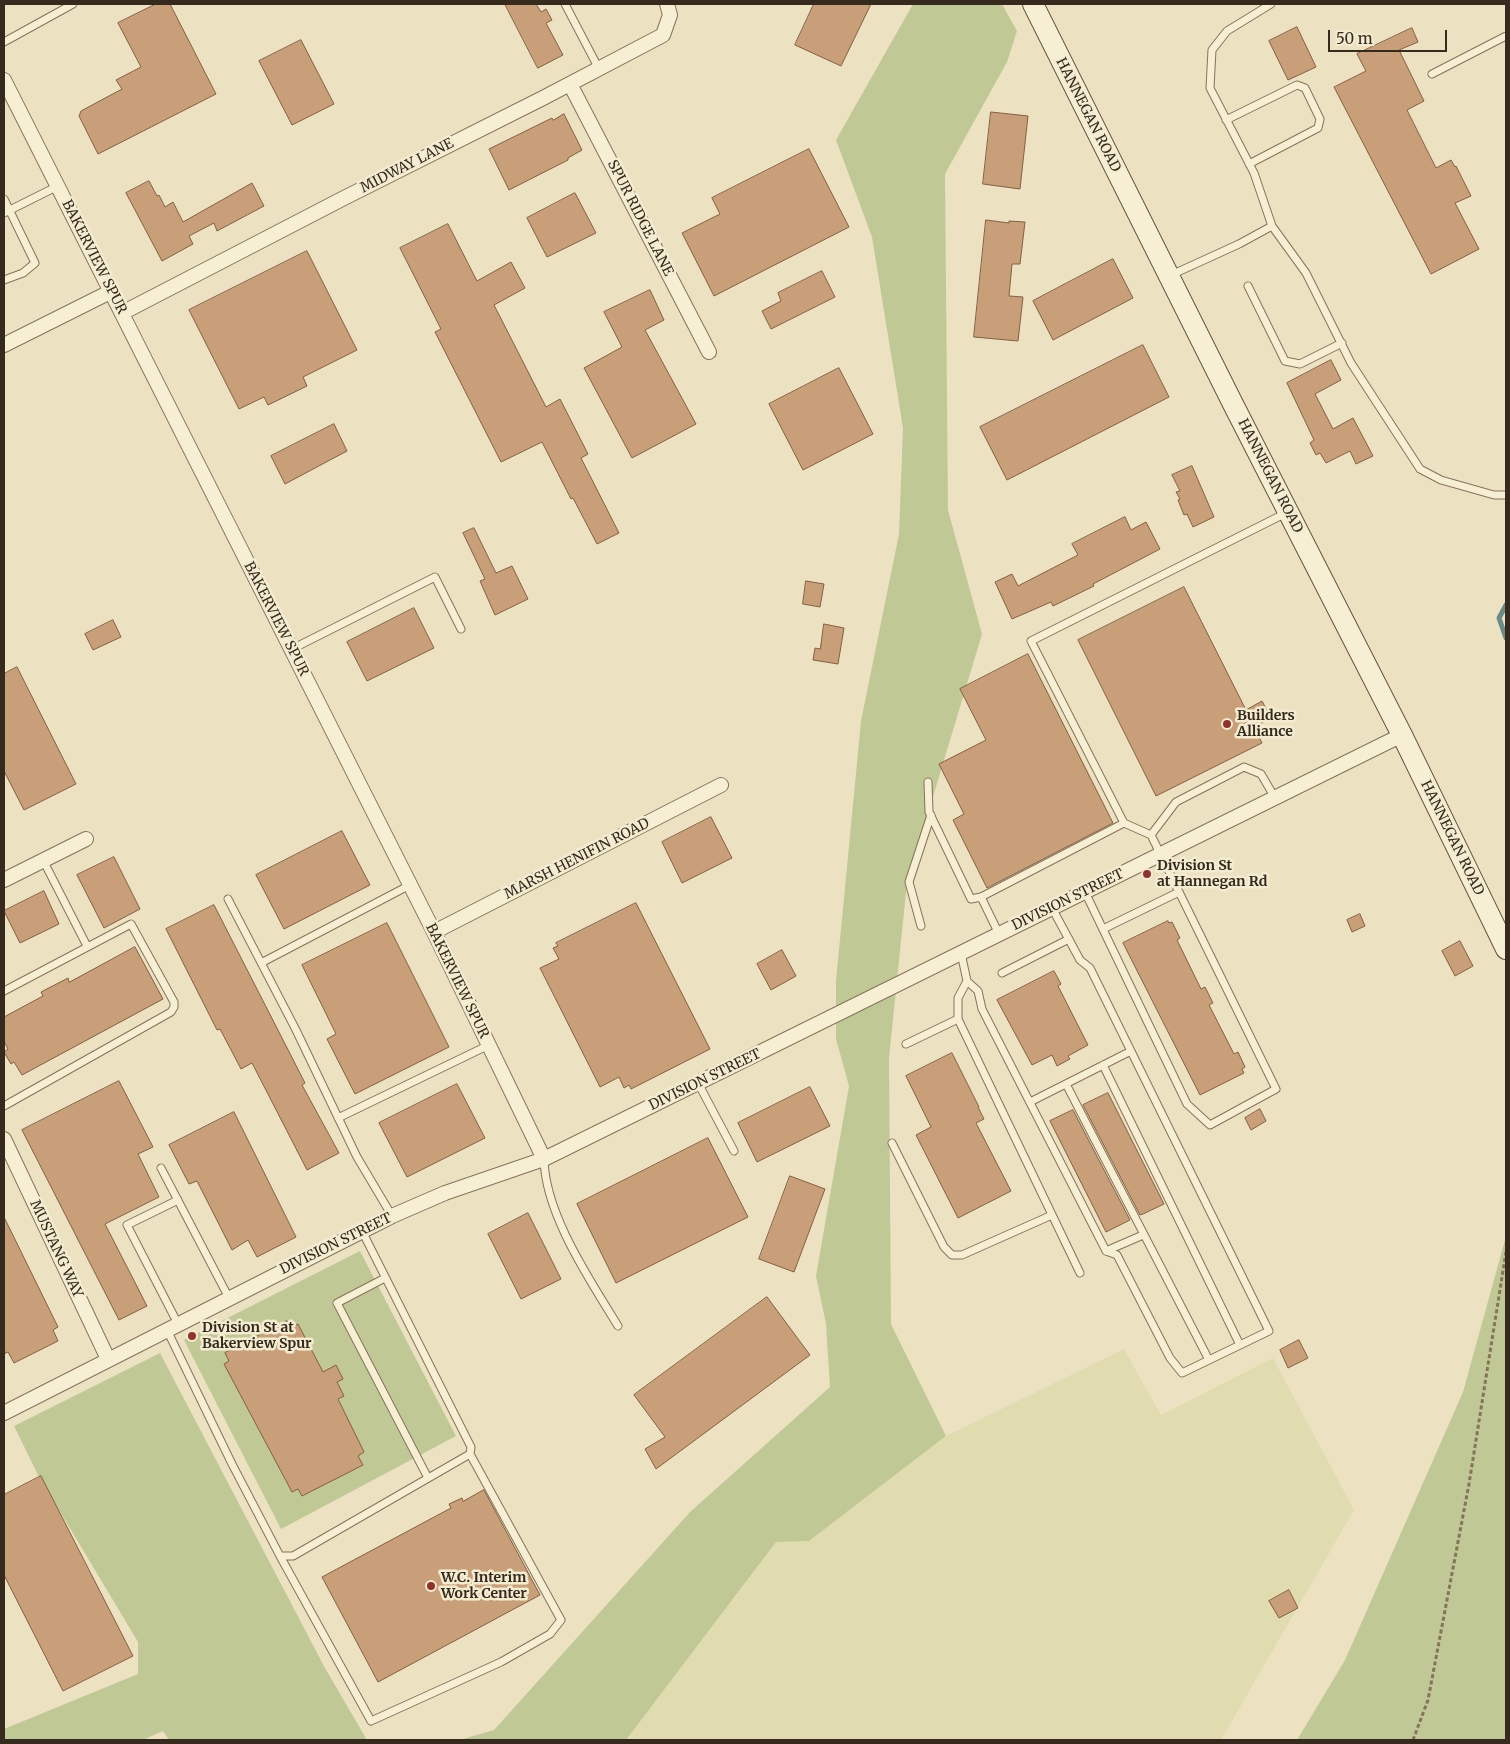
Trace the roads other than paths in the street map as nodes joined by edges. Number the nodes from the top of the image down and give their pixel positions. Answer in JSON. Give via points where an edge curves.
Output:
{"nodes":[{"id":1,"x":73,"y":4,"type":"edge"},
{"id":2,"x":565,"y":4,"type":"edge"},
{"id":3,"x":667,"y":4,"type":"edge"},
{"id":4,"x":1033,"y":4,"type":"edge"},
{"id":5,"x":1271,"y":4,"type":"edge"},
{"id":6,"x":1506,"y":36,"type":"edge"},
{"id":7,"x":4,"y":42,"type":"edge"},
{"id":8,"x":599,"y":69,"type":"junction"},
{"id":9,"x":1432,"y":74,"type":"dead end"},
{"id":10,"x":4,"y":80,"type":"edge"},
{"id":11,"x":570,"y":84,"type":"junction"},
{"id":12,"x":1226,"y":120,"type":"junction"},
{"id":13,"x":1249,"y":164,"type":"junction"},
{"id":14,"x":58,"y":186,"type":"junction"},
{"id":15,"x":4,"y":199,"type":"edge"},
{"id":16,"x":7,"y":212,"type":"edge"},
{"id":17,"x":1272,"y":226,"type":"junction"},
{"id":18,"x":1169,"y":276,"type":"junction"},
{"id":19,"x":4,"y":280,"type":"edge"},
{"id":20,"x":1248,"y":286,"type":"dead end"},
{"id":21,"x":112,"y":292,"type":"junction"},
{"id":22,"x":122,"y":313,"type":"junction"},
{"id":23,"x":1342,"y":343,"type":"junction"},
{"id":24,"x":4,"y":345,"type":"edge"},
{"id":25,"x":709,"y":352,"type":"dead end"},
{"id":26,"x":1506,"y":495,"type":"edge"},
{"id":27,"x":1288,"y":512,"type":"junction"},
{"id":28,"x":461,"y":629,"type":"dead end"},
{"id":29,"x":292,"y":649,"type":"junction"},
{"id":30,"x":1402,"y":735,"type":"junction"},
{"id":31,"x":928,"y":782,"type":"dead end"},
{"id":32,"x":721,"y":786,"type":"dead end"},
{"id":33,"x":1275,"y":798,"type":"junction"},
{"id":34,"x":931,"y":815,"type":"junction"},
{"id":35,"x":1124,"y":823,"type":"junction"},
{"id":36,"x":1151,"y":835,"type":"junction"},
{"id":37,"x":86,"y":839,"type":"dead end"},
{"id":38,"x":1161,"y":855,"type":"junction"},
{"id":39,"x":43,"y":860,"type":"junction"},
{"id":40,"x":4,"y":880,"type":"edge"},
{"id":41,"x":410,"y":885,"type":"junction"},
{"id":42,"x":1085,"y":892,"type":"junction"},
{"id":43,"x":1179,"y":892,"type":"junction"},
{"id":44,"x":981,"y":897,"type":"junction"},
{"id":45,"x":228,"y":899,"type":"dead end"},
{"id":46,"x":1052,"y":908,"type":"junction"},
{"id":47,"x":921,"y":926,"type":"dead end"},
{"id":48,"x":1103,"y":929,"type":"junction"},
{"id":49,"x":434,"y":932,"type":"junction"},
{"id":50,"x":999,"y":934,"type":"junction"},
{"id":51,"x":1068,"y":939,"type":"junction"},
{"id":52,"x":87,"y":946,"type":"junction"},
{"id":53,"x":1506,"y":950,"type":"edge"},
{"id":54,"x":960,"y":953,"type":"junction"},
{"id":55,"x":261,"y":962,"type":"junction"},
{"id":56,"x":1002,"y":973,"type":"dead end"},
{"id":57,"x":967,"y":981,"type":"junction"},
{"id":58,"x":4,"y":990,"type":"edge"},
{"id":59,"x":958,"y":1018,"type":"junction"},
{"id":60,"x":906,"y":1044,"type":"dead end"},
{"id":61,"x":489,"y":1045,"type":"junction"},
{"id":62,"x":1131,"y":1051,"type":"junction"},
{"id":63,"x":1103,"y":1065,"type":"junction"},
{"id":64,"x":698,"y":1083,"type":"junction"},
{"id":65,"x":1066,"y":1084,"type":"junction"},
{"id":66,"x":1030,"y":1102,"type":"junction"},
{"id":67,"x":4,"y":1106,"type":"edge"},
{"id":68,"x":338,"y":1118,"type":"junction"},
{"id":69,"x":4,"y":1139,"type":"edge"},
{"id":70,"x":892,"y":1143,"type":"dead end"},
{"id":71,"x":734,"y":1151,"type":"dead end"},
{"id":72,"x":544,"y":1159,"type":"junction"},
{"id":73,"x":161,"y":1168,"type":"dead end"},
{"id":74,"x":178,"y":1200,"type":"junction"},
{"id":75,"x":1052,"y":1215,"type":"junction"},
{"id":76,"x":392,"y":1216,"type":"junction"},
{"id":77,"x":362,"y":1231,"type":"junction"},
{"id":78,"x":1143,"y":1235,"type":"junction"},
{"id":79,"x":1106,"y":1251,"type":"junction"},
{"id":80,"x":1080,"y":1273,"type":"dead end"},
{"id":81,"x":385,"y":1278,"type":"junction"},
{"id":82,"x":229,"y":1298,"type":"junction"},
{"id":83,"x":618,"y":1326,"type":"dead end"},
{"id":84,"x":172,"y":1327,"type":"junction"},
{"id":85,"x":1240,"y":1345,"type":"junction"},
{"id":86,"x":108,"y":1360,"type":"junction"},
{"id":87,"x":1209,"y":1360,"type":"junction"},
{"id":88,"x":4,"y":1412,"type":"edge"},
{"id":89,"x":470,"y":1454,"type":"junction"},
{"id":90,"x":428,"y":1478,"type":"junction"},
{"id":91,"x":280,"y":1556,"type":"junction"}],
"edges":[{"from":1,"to":7,"type":"lane"},
{"from":2,"to":8,"type":"lane"},
{"from":3,"to":8,"type":"street","name":"MIDWAY LANE","via":[[670,15],[663,35]]},
{"from":4,"to":18,"type":"main road","name":"HANNEGAN ROAD"},
{"from":5,"to":12,"type":"lane","via":[[1227,31],[1212,50],[1210,88]]},
{"from":6,"to":9,"type":"lane"},
{"from":8,"to":11,"type":"street","name":"MIDWAY LANE"},
{"from":10,"to":14,"type":"street","name":"BAKERVIEW SPUR"},
{"from":11,"to":22,"type":"street","name":"MIDWAY LANE"},
{"from":11,"to":25,"type":"street","name":"SPUR RIDGE LANE"},
{"from":12,"to":13,"type":"lane"},
{"from":12,"to":13,"type":"lane","via":[[1297,84],[1305,88],[1320,119],[1318,128]]},
{"from":13,"to":17,"type":"lane"},
{"from":14,"to":16,"type":"lane"},
{"from":14,"to":21,"type":"street","name":"BAKERVIEW SPUR"},
{"from":15,"to":16,"type":"lane"},
{"from":16,"to":19,"type":"lane","via":[[35,263],[23,273]]},
{"from":17,"to":18,"type":"lane"},
{"from":17,"to":23,"type":"lane","via":[[1306,274]]},
{"from":18,"to":27,"type":"main road","name":"HANNEGAN ROAD"},
{"from":20,"to":23,"type":"lane","via":[[1286,361],[1300,364]]},
{"from":21,"to":22,"type":"street","name":"BAKERVIEW SPUR"},
{"from":21,"to":24,"type":"street"},
{"from":22,"to":29,"type":"street","name":"BAKERVIEW SPUR"},
{"from":23,"to":26,"type":"lane","via":[[1420,469],[1450,482],[1494,495]]},
{"from":27,"to":30,"type":"main road","name":"HANNEGAN ROAD"},
{"from":27,"to":35,"type":"lane","via":[[1032,641]]},
{"from":28,"to":29,"type":"lane","via":[[435,577]]},
{"from":29,"to":41,"type":"street","name":"BAKERVIEW SPUR"},
{"from":30,"to":33,"type":"street","name":"DIVISION STREET"},
{"from":30,"to":53,"type":"main road","name":"HANNEGAN ROAD"},
{"from":31,"to":34,"type":"lane"},
{"from":32,"to":49,"type":"street","name":"MARSH HENIFIN ROAD"},
{"from":33,"to":36,"type":"lane","via":[[1261,774],[1244,767],[1176,802]]},
{"from":33,"to":38,"type":"street","name":"DIVISION STREET"},
{"from":34,"to":44,"type":"lane","via":[[971,899]]},
{"from":34,"to":47,"type":"lane","via":[[909,882]]},
{"from":35,"to":36,"type":"lane"},
{"from":35,"to":44,"type":"lane"},
{"from":36,"to":38,"type":"lane"},
{"from":37,"to":39,"type":"street"},
{"from":38,"to":42,"type":"street","name":"DIVISION STREET"},
{"from":38,"to":43,"type":"lane"},
{"from":39,"to":40,"type":"street"},
{"from":39,"to":52,"type":"lane"},
{"from":41,"to":49,"type":"street","name":"BAKERVIEW SPUR"},
{"from":41,"to":55,"type":"lane"},
{"from":42,"to":46,"type":"street","name":"DIVISION STREET"},
{"from":42,"to":48,"type":"lane"},
{"from":43,"to":48,"type":"lane"},
{"from":43,"to":48,"type":"lane","via":[[1276,1089],[1210,1125],[1187,1104]]},
{"from":44,"to":50,"type":"lane"},
{"from":45,"to":55,"type":"lane"},
{"from":46,"to":50,"type":"street","name":"DIVISION STREET"},
{"from":46,"to":51,"type":"lane"},
{"from":49,"to":61,"type":"street","name":"BAKERVIEW SPUR"},
{"from":50,"to":54,"type":"street","name":"DIVISION STREET"},
{"from":51,"to":56,"type":"lane"},
{"from":51,"to":62,"type":"lane","via":[[1080,960],[1090,968]]},
{"from":52,"to":58,"type":"lane"},
{"from":52,"to":67,"type":"lane","via":[[131,924],[174,1007],[171,1012]]},
{"from":54,"to":57,"type":"lane"},
{"from":54,"to":64,"type":"street","name":"DIVISION STREET"},
{"from":55,"to":68,"type":"lane"},
{"from":57,"to":59,"type":"lane","via":[[958,998]]},
{"from":57,"to":66,"type":"lane","via":[[978,992],[982,1009]]},
{"from":59,"to":60,"type":"lane"},
{"from":59,"to":75,"type":"lane"},
{"from":61,"to":68,"type":"lane"},
{"from":61,"to":72,"type":"street","name":"BAKERVIEW SPUR"},
{"from":62,"to":63,"type":"lane"},
{"from":62,"to":85,"type":"lane","via":[[1269,1332]]},
{"from":63,"to":65,"type":"lane"},
{"from":63,"to":85,"type":"lane"},
{"from":64,"to":71,"type":"lane"},
{"from":64,"to":72,"type":"street","name":"DIVISION STREET"},
{"from":65,"to":66,"type":"lane"},
{"from":65,"to":78,"type":"lane"},
{"from":66,"to":79,"type":"lane"},
{"from":68,"to":76,"type":"lane","via":[[357,1158]]},
{"from":69,"to":86,"type":"street","name":"MUSTANG WAY"},
{"from":70,"to":75,"type":"lane","via":[[944,1247],[952,1255],[962,1256]]},
{"from":72,"to":76,"type":"street","name":"DIVISION STREET","via":[[445,1193]]},
{"from":72,"to":83,"type":"lane","via":[[544,1175],[562,1228]]},
{"from":73,"to":74,"type":"lane"},
{"from":74,"to":82,"type":"lane"},
{"from":74,"to":84,"type":"lane","via":[[128,1225]]},
{"from":75,"to":80,"type":"lane"},
{"from":76,"to":77,"type":"street","name":"DIVISION STREET"},
{"from":77,"to":81,"type":"lane"},
{"from":77,"to":82,"type":"street","name":"DIVISION STREET"},
{"from":78,"to":79,"type":"lane"},
{"from":78,"to":87,"type":"lane"},
{"from":79,"to":87,"type":"lane","via":[[1117,1256],[1170,1358],[1182,1373]]},
{"from":81,"to":89,"type":"lane","via":[[471,1446]]},
{"from":81,"to":90,"type":"lane","via":[[337,1303]]},
{"from":82,"to":84,"type":"street","name":"DIVISION STREET"},
{"from":84,"to":86,"type":"street","name":"DIVISION STREET"},
{"from":84,"to":91,"type":"lane","via":[[232,1464]]},
{"from":85,"to":87,"type":"lane"},
{"from":86,"to":88,"type":"street","name":"DIVISION STREET"},
{"from":89,"to":90,"type":"lane"},
{"from":89,"to":91,"type":"lane","via":[[561,1620],[550,1634],[501,1662],[371,1721]]},
{"from":90,"to":91,"type":"lane","via":[[293,1556]]}]}
